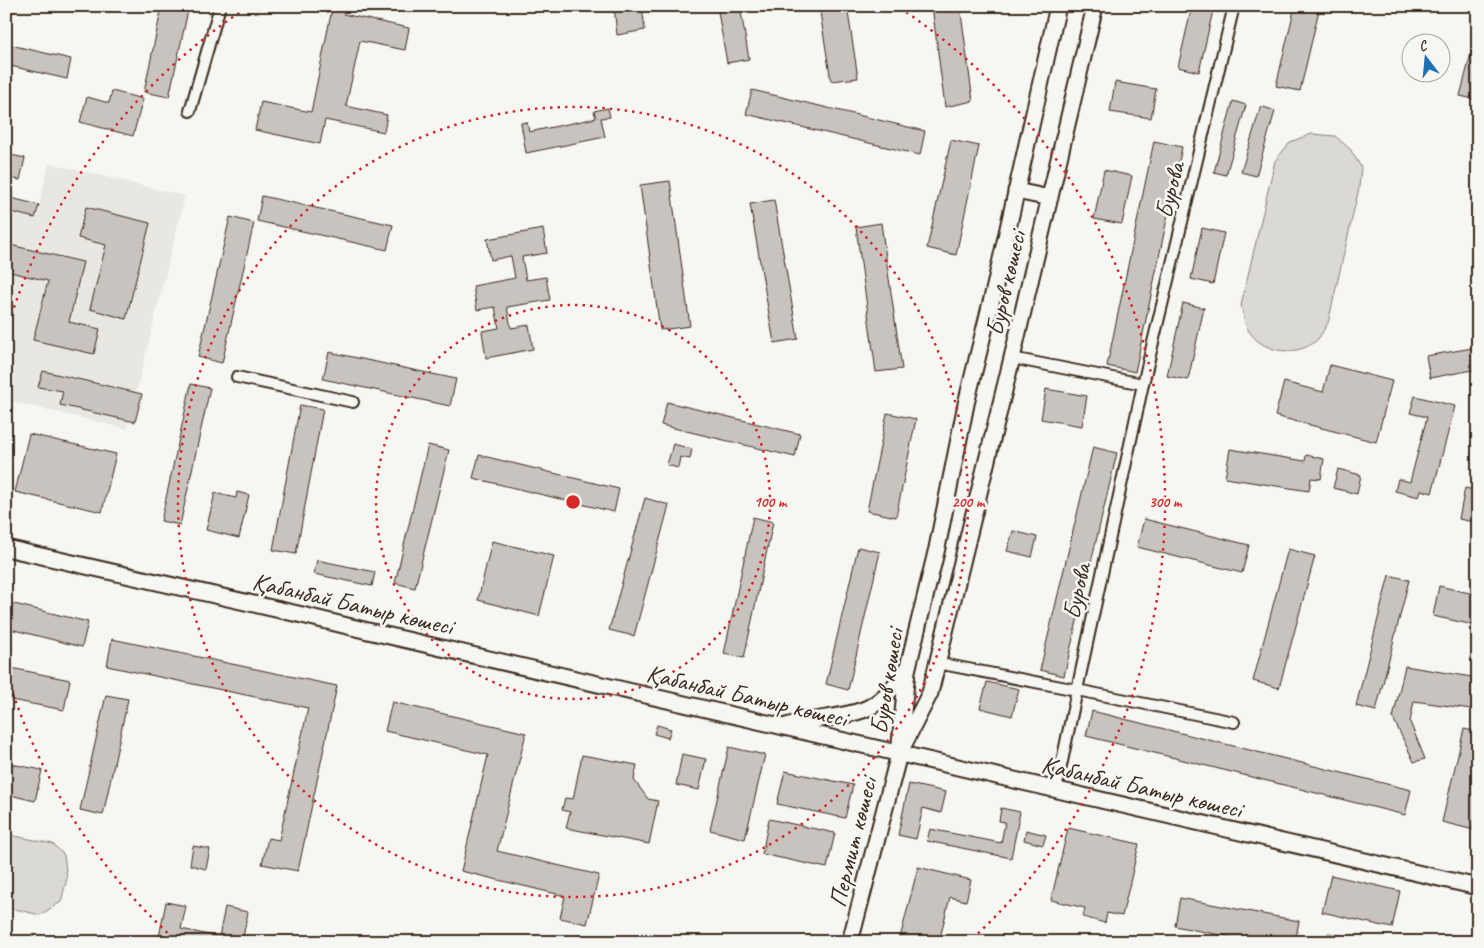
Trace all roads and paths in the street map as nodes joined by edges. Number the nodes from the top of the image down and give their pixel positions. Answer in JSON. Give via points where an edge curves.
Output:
{"nodes":[{"id":1,"x":220,"y":6,"type":"edge"},
{"id":2,"x":1058,"y":6,"type":"edge"},
{"id":3,"x":1095,"y":6,"type":"edge"},
{"id":4,"x":1234,"y":6,"type":"edge"},
{"id":5,"x":190,"y":111,"type":"dead end"},
{"id":6,"x":1016,"y":191,"type":"junction"},
{"id":7,"x":1050,"y":198,"type":"junction"},
{"id":8,"x":1012,"y":358,"type":"junction"},
{"id":9,"x":237,"y":377,"type":"dead end"},
{"id":10,"x":1143,"y":384,"type":"junction"},
{"id":11,"x":353,"y":402,"type":"dead end"},
{"id":12,"x":6,"y":548,"type":"edge"},
{"id":13,"x":937,"y":663,"type":"junction"},
{"id":14,"x":907,"y":671,"type":"junction"},
{"id":15,"x":1077,"y":690,"type":"junction"},
{"id":16,"x":1234,"y":722,"type":"dead end"},
{"id":17,"x":782,"y":727,"type":"junction"},
{"id":18,"x":899,"y":754,"type":"junction"},
{"id":19,"x":1056,"y":790,"type":"junction"},
{"id":20,"x":1478,"y":887,"type":"edge"},
{"id":21,"x":850,"y":942,"type":"edge"}],
"edges":[{"from":1,"to":5,"type":"street"},
{"from":2,"to":6,"type":"main road","name":"Буров көшесі"},
{"from":3,"to":7,"type":"main road","name":"Буров көшесі"},
{"from":4,"to":10,"type":"street","name":"Бурова"},
{"from":6,"to":7,"type":"main road"},
{"from":6,"to":14,"type":"main road","name":"Буров көшесі"},
{"from":7,"to":8,"type":"main road","name":"Буров көшесі"},
{"from":8,"to":10,"type":"street"},
{"from":8,"to":13,"type":"main road","name":"Буров көшесі"},
{"from":9,"to":11,"type":"street"},
{"from":10,"to":15,"type":"street","name":"Бурова"},
{"from":12,"to":17,"type":"main road","name":"Қабанбай Батыр көшесі"},
{"from":13,"to":15,"type":"street"},
{"from":13,"to":18,"type":"main road","name":"Буров көшесі","via":[[930,693]]},
{"from":14,"to":17,"type":"main road","via":[[878,701],[864,710]]},
{"from":14,"to":18,"type":"main road","name":"Буров көшесі"},
{"from":15,"to":16,"type":"street"},
{"from":15,"to":19,"type":"street","name":"Бурова"},
{"from":17,"to":18,"type":"main road","name":"Қабанбай Батыр көшесі"},
{"from":18,"to":19,"type":"main road","name":"Қабанбай Батыр көшесі"},
{"from":18,"to":21,"type":"main road","name":"Пермит көшесі"},
{"from":19,"to":20,"type":"main road","name":"Қабанбай Батыр көшесі"}]}
